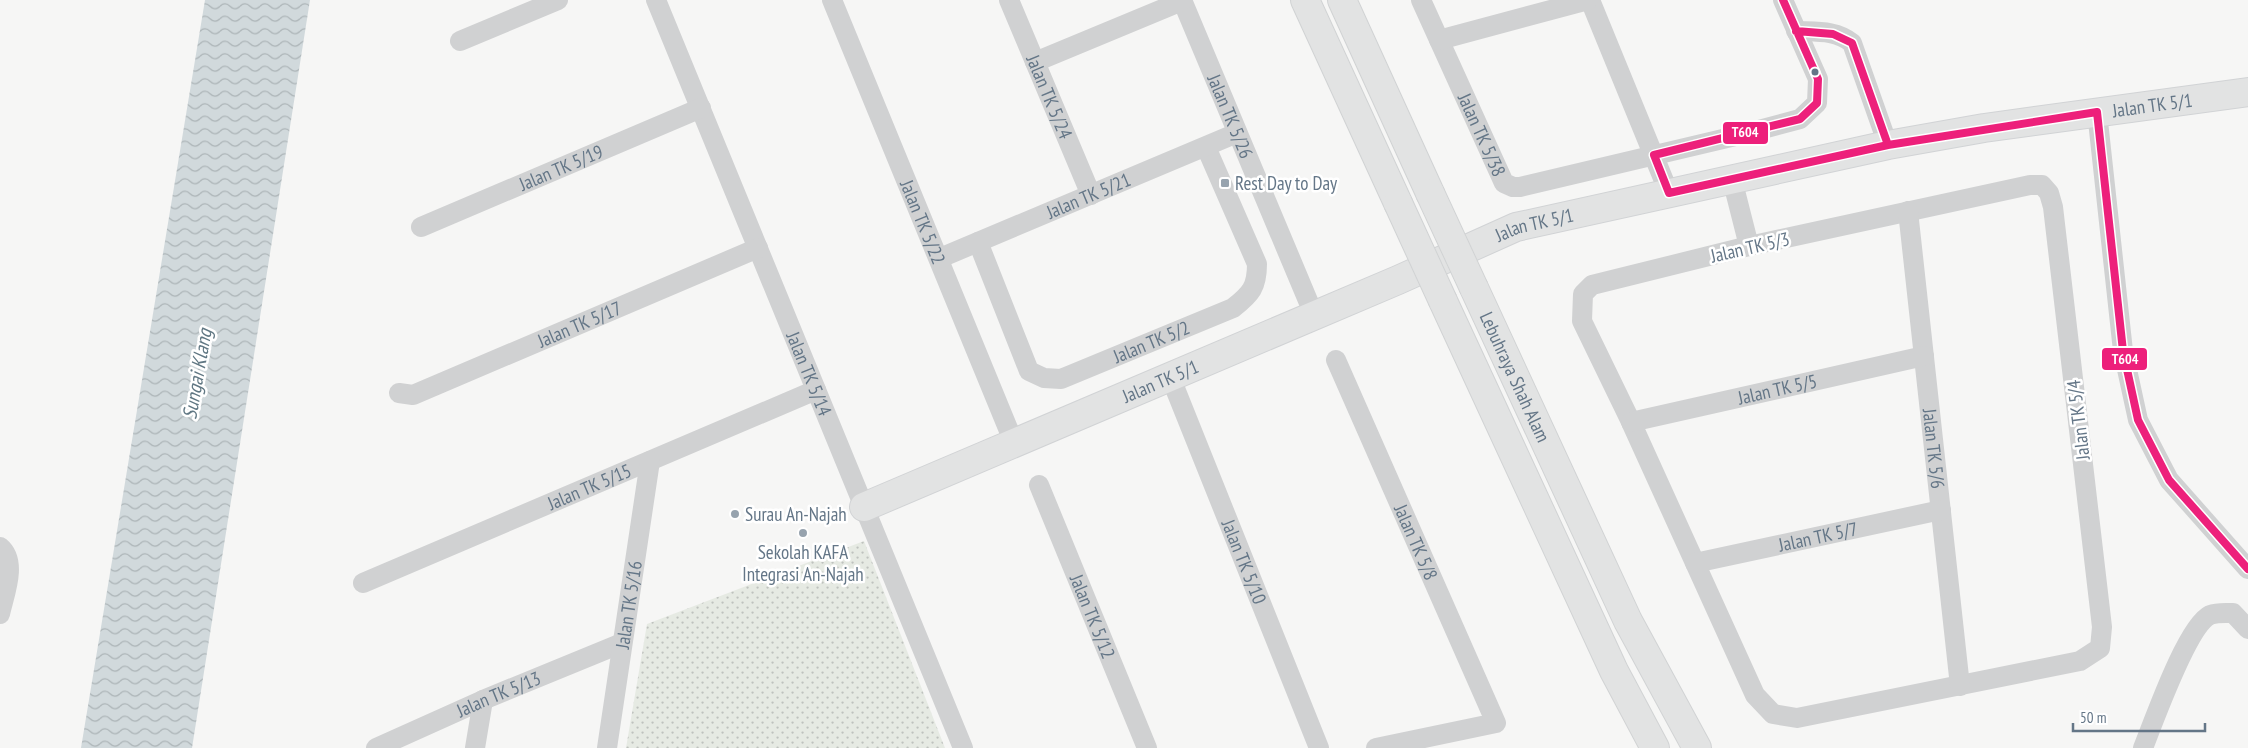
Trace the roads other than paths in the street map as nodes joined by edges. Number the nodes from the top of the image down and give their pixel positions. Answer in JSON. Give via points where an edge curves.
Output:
{"nodes":[{"id":1,"x":558,"y":0,"type":"edge"},
{"id":2,"x":656,"y":0,"type":"edge"},
{"id":3,"x":832,"y":0,"type":"edge"},
{"id":4,"x":1009,"y":0,"type":"edge"},
{"id":5,"x":1182,"y":0,"type":"edge"},
{"id":6,"x":1305,"y":0,"type":"edge"},
{"id":7,"x":1342,"y":0,"type":"edge"},
{"id":8,"x":1421,"y":0,"type":"edge"},
{"id":9,"x":1589,"y":0,"type":"edge"},
{"id":10,"x":1783,"y":0,"type":"edge"},
{"id":11,"x":1796,"y":31,"type":"junction"},
{"id":12,"x":1439,"y":40,"type":"junction"},
{"id":13,"x":460,"y":41,"type":"dead end"},
{"id":14,"x":1035,"y":62,"type":"junction"},
{"id":15,"x":2248,"y":92,"type":"edge"},
{"id":16,"x":700,"y":108,"type":"junction"},
{"id":17,"x":2097,"y":112,"type":"junction"},
{"id":18,"x":1238,"y":133,"type":"junction"},
{"id":19,"x":1888,"y":145,"type":"junction"},
{"id":20,"x":1206,"y":147,"type":"junction"},
{"id":21,"x":1654,"y":155,"type":"junction"},
{"id":22,"x":1732,"y":179,"type":"junction"},
{"id":23,"x":1669,"y":193,"type":"junction"},
{"id":24,"x":1090,"y":195,"type":"junction"},
{"id":25,"x":1908,"y":211,"type":"junction"},
{"id":26,"x":421,"y":227,"type":"dead end"},
{"id":27,"x":978,"y":242,"type":"junction"},
{"id":28,"x":1749,"y":246,"type":"junction"},
{"id":29,"x":758,"y":248,"type":"junction"},
{"id":30,"x":940,"y":258,"type":"junction"},
{"id":31,"x":1314,"y":315,"type":"junction"},
{"id":32,"x":1924,"y":356,"type":"junction"},
{"id":33,"x":1336,"y":360,"type":"dead end"},
{"id":34,"x":1170,"y":376,"type":"junction"},
{"id":35,"x":816,"y":390,"type":"junction"},
{"id":36,"x":399,"y":393,"type":"dead end"},
{"id":37,"x":1631,"y":422,"type":"junction"},
{"id":38,"x":1014,"y":443,"type":"junction"},
{"id":39,"x":650,"y":461,"type":"junction"},
{"id":40,"x":1040,"y":485,"type":"dead end"},
{"id":41,"x":864,"y":507,"type":"junction"},
{"id":42,"x":1941,"y":510,"type":"junction"},
{"id":43,"x":0,"y":547,"type":"edge"},
{"id":44,"x":1695,"y":563,"type":"junction"},
{"id":45,"x":2248,"y":569,"type":"edge"},
{"id":46,"x":363,"y":583,"type":"dead end"},
{"id":47,"x":0,"y":614,"type":"edge"},
{"id":48,"x":2248,"y":629,"type":"edge"},
{"id":49,"x":622,"y":643,"type":"junction"},
{"id":50,"x":1960,"y":686,"type":"junction"},
{"id":51,"x":483,"y":700,"type":"junction"},
{"id":52,"x":376,"y":748,"type":"edge"},
{"id":53,"x":475,"y":748,"type":"edge"},
{"id":54,"x":607,"y":748,"type":"edge"},
{"id":55,"x":963,"y":748,"type":"edge"},
{"id":56,"x":1147,"y":748,"type":"edge"},
{"id":57,"x":1319,"y":748,"type":"edge"},
{"id":58,"x":1376,"y":748,"type":"edge"},
{"id":59,"x":1655,"y":748,"type":"edge"},
{"id":60,"x":1697,"y":748,"type":"edge"},
{"id":61,"x":2143,"y":748,"type":"edge"}],
"edges":[{"from":1,"to":13,"type":"street"},
{"from":2,"to":16,"type":"street","name":"Jalan TK 5/14"},
{"from":3,"to":30,"type":"street","name":"Jalan TK 5/22"},
{"from":4,"to":14,"type":"street","name":"Jalan TK 5/24"},
{"from":5,"to":14,"type":"street"},
{"from":5,"to":18,"type":"street","name":"Jalan TK 5/26"},
{"from":6,"to":59,"type":"main road","name":"Lebuhraya Shah Alam","bridge":true,"via":[[1614,671]]},
{"from":7,"to":60,"type":"main road","name":"Lebuhraya Shah Alam","bridge":true,"via":[[1628,621]]},
{"from":8,"to":12,"type":"street","name":"Jalan TK 5/38"},
{"from":9,"to":12,"type":"street"},
{"from":9,"to":21,"type":"street"},
{"from":10,"to":11,"type":"street"},
{"from":11,"to":19,"type":"street","via":[[1830,32],[1852,43]]},
{"from":11,"to":21,"type":"street","via":[[1818,79],[1817,103],[1800,118]]},
{"from":12,"to":21,"type":"street","name":"Jalan TK 5/38","via":[[1504,183],[1520,187]]},
{"from":14,"to":24,"type":"street","name":"Jalan TK 5/24"},
{"from":15,"to":17,"type":"main road","name":"Jalan TK 5/1"},
{"from":16,"to":26,"type":"street","name":"Jalan TK 5/19"},
{"from":16,"to":29,"type":"street","name":"Jalan TK 5/14"},
{"from":17,"to":19,"type":"main road","name":"Jalan TK 5/1"},
{"from":17,"to":45,"type":"street","via":[[2123,352],[2138,420],[2169,480]]},
{"from":18,"to":20,"type":"street","name":"Jalan TK 5/21"},
{"from":18,"to":31,"type":"street","name":"Jalan TK 5/26"},
{"from":19,"to":22,"type":"main road","name":"Jalan TK 5/1"},
{"from":20,"to":24,"type":"street","name":"Jalan TK 5/21"},
{"from":20,"to":27,"type":"street","name":"Jalan TK 5/2","via":[[1257,264],[1257,280],[1248,297],[1233,308],[1061,379],[1044,378],[1029,371]]},
{"from":21,"to":23,"type":"street"},
{"from":22,"to":23,"type":"main road","name":"Jalan TK 5/1"},
{"from":22,"to":28,"type":"street"},
{"from":23,"to":31,"type":"main road","name":"Jalan TK 5/1","via":[[1516,227]]},
{"from":24,"to":27,"type":"street","name":"Jalan TK 5/21"},
{"from":25,"to":28,"type":"street","name":"Jalan TK 5/3"},
{"from":25,"to":32,"type":"street","name":"Jalan TK 5/6"},
{"from":25,"to":50,"type":"street","name":"Jalan TK 5/4","via":[[2030,185],[2042,185],[2049,193],[2102,626],[2100,648],[2080,661]]},
{"from":27,"to":30,"type":"street","name":"Jalan TK 5/21"},
{"from":28,"to":37,"type":"street","name":"Jalan TK 5/3","via":[[1592,285],[1582,294],[1582,321]]},
{"from":29,"to":35,"type":"street","name":"Jalan TK 5/14"},
{"from":29,"to":36,"type":"street","name":"Jalan TK 5/17","via":[[413,395]]},
{"from":30,"to":38,"type":"street","name":"Jalan TK 5/22"},
{"from":31,"to":34,"type":"main road","name":"Jalan TK 5/1"},
{"from":32,"to":37,"type":"street","name":"Jalan TK 5/5"},
{"from":32,"to":42,"type":"street","name":"Jalan TK 5/6"},
{"from":33,"to":58,"type":"street","name":"Jalan TK 5/8","via":[[1496,723]]},
{"from":34,"to":38,"type":"main road","name":"Jalan TK 5/1"},
{"from":34,"to":57,"type":"street","name":"Jalan TK 5/10"},
{"from":35,"to":39,"type":"street","name":"Jalan TK 5/15"},
{"from":35,"to":41,"type":"street","name":"Jalan TK 5/14"},
{"from":37,"to":44,"type":"street"},
{"from":38,"to":41,"type":"main road","name":"Jalan TK 5/1"},
{"from":39,"to":46,"type":"street","name":"Jalan TK 5/15"},
{"from":39,"to":49,"type":"street","name":"Jalan TK 5/16"},
{"from":40,"to":56,"type":"street","name":"Jalan TK 5/12"},
{"from":41,"to":55,"type":"street","name":"Jalan TK 5/14"},
{"from":42,"to":44,"type":"street","name":"Jalan TK 5/7"},
{"from":42,"to":50,"type":"street","name":"Jalan TK 5/6"},
{"from":43,"to":47,"type":"street","via":[[10,567]]},
{"from":44,"to":50,"type":"street","via":[[1754,695],[1774,714],[1797,718]]},
{"from":48,"to":61,"type":"street","via":[[2233,614],[2210,615],[2183,653]]},
{"from":49,"to":51,"type":"street","name":"Jalan TK 5/13"},
{"from":49,"to":54,"type":"street","name":"Jalan TK 5/16"},
{"from":51,"to":52,"type":"street","name":"Jalan TK 5/13"},
{"from":51,"to":53,"type":"street"}]}
